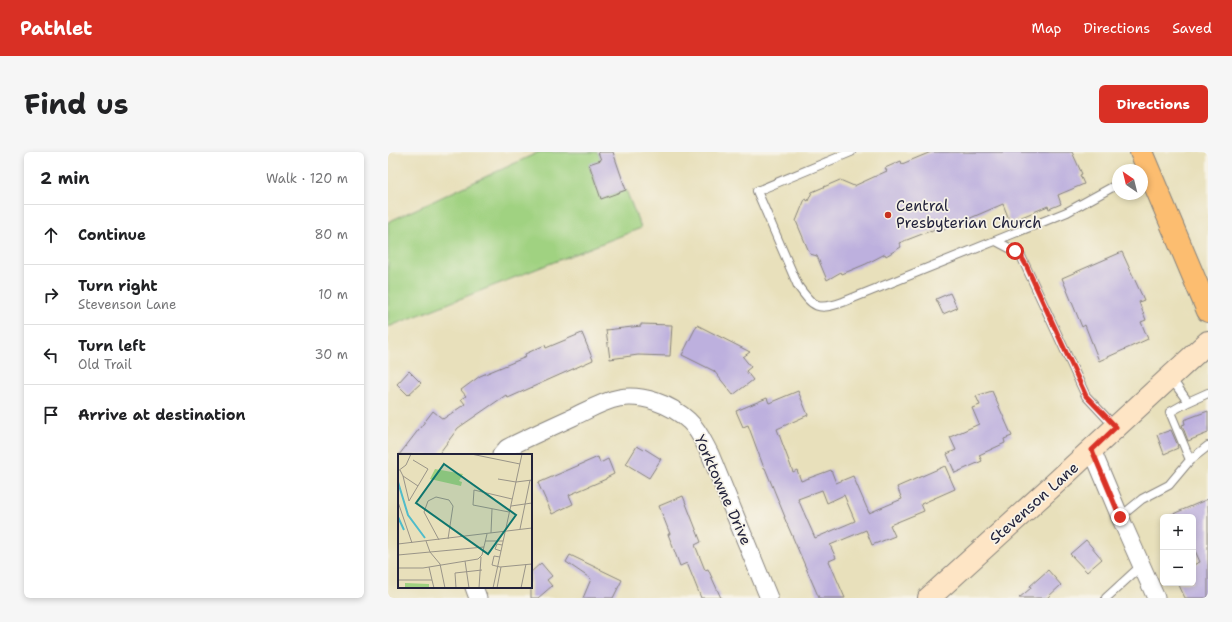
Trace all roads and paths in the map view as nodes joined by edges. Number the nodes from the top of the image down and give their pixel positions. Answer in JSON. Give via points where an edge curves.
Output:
{"nodes":[{"id":1,"x":851,"y":152,"type":"edge"},
{"id":2,"x":1148,"y":173,"type":"edge"},
{"id":3,"x":1112,"y":187,"type":"edge"},
{"id":4,"x":996,"y":241,"type":"junction"},
{"id":5,"x":1208,"y":311,"type":"edge"},
{"id":6,"x":1208,"y":342,"type":"edge"},
{"id":7,"x":1170,"y":377,"type":"junction"},
{"id":8,"x":1208,"y":393,"type":"edge"},
{"id":9,"x":1188,"y":402,"type":"junction"},
{"id":10,"x":1116,"y":427,"type":"junction"},
{"id":11,"x":1208,"y":446,"type":"edge"},
{"id":12,"x":1092,"y":450,"type":"junction"},
{"id":13,"x":502,"y":454,"type":"edge"},
{"id":14,"x":1190,"y":460,"type":"junction"},
{"id":15,"x":1120,"y":517,"type":"junction"},
{"id":16,"x":1142,"y":565,"type":"junction"},
{"id":17,"x":474,"y":588,"type":"edge"},
{"id":18,"x":478,"y":598,"type":"edge"},
{"id":19,"x":769,"y":598,"type":"edge"},
{"id":20,"x":929,"y":598,"type":"edge"},
{"id":21,"x":1106,"y":598,"type":"edge"},
{"id":22,"x":1156,"y":598,"type":"edge"}],
"edges":[{"from":1,"to":4,"type":"lane","via":[[757,191],[798,286],[816,306],[827,308]]},
{"from":2,"to":5,"type":"main road"},
{"from":3,"to":4,"type":"lane","via":[[1067,212]]},
{"from":4,"to":10,"type":"lane","via":[[1021,256],[1086,396]]},
{"from":6,"to":7,"type":"street","name":"Stevenson Lane"},
{"from":7,"to":9,"type":"lane"},
{"from":7,"to":10,"type":"street","name":"Stevenson Lane"},
{"from":8,"to":9,"type":"lane"},
{"from":9,"to":14,"type":"lane","via":[[1170,412]]},
{"from":10,"to":12,"type":"street","name":"Stevenson Lane"},
{"from":11,"to":14,"type":"lane"},
{"from":12,"to":15,"type":"street"},
{"from":12,"to":20,"type":"street","name":"Stevenson Lane"},
{"from":13,"to":19,"type":"street","name":"Yorktowne Drive","via":[[507,448],[618,398],[650,400],[671,409],[688,420],[710,454]]},
{"from":14,"to":15,"type":"lane","via":[[1168,485],[1142,499]]},
{"from":15,"to":16,"type":"street"},
{"from":16,"to":21,"type":"lane"},
{"from":16,"to":22,"type":"street"},
{"from":17,"to":18,"type":"street"}]}
